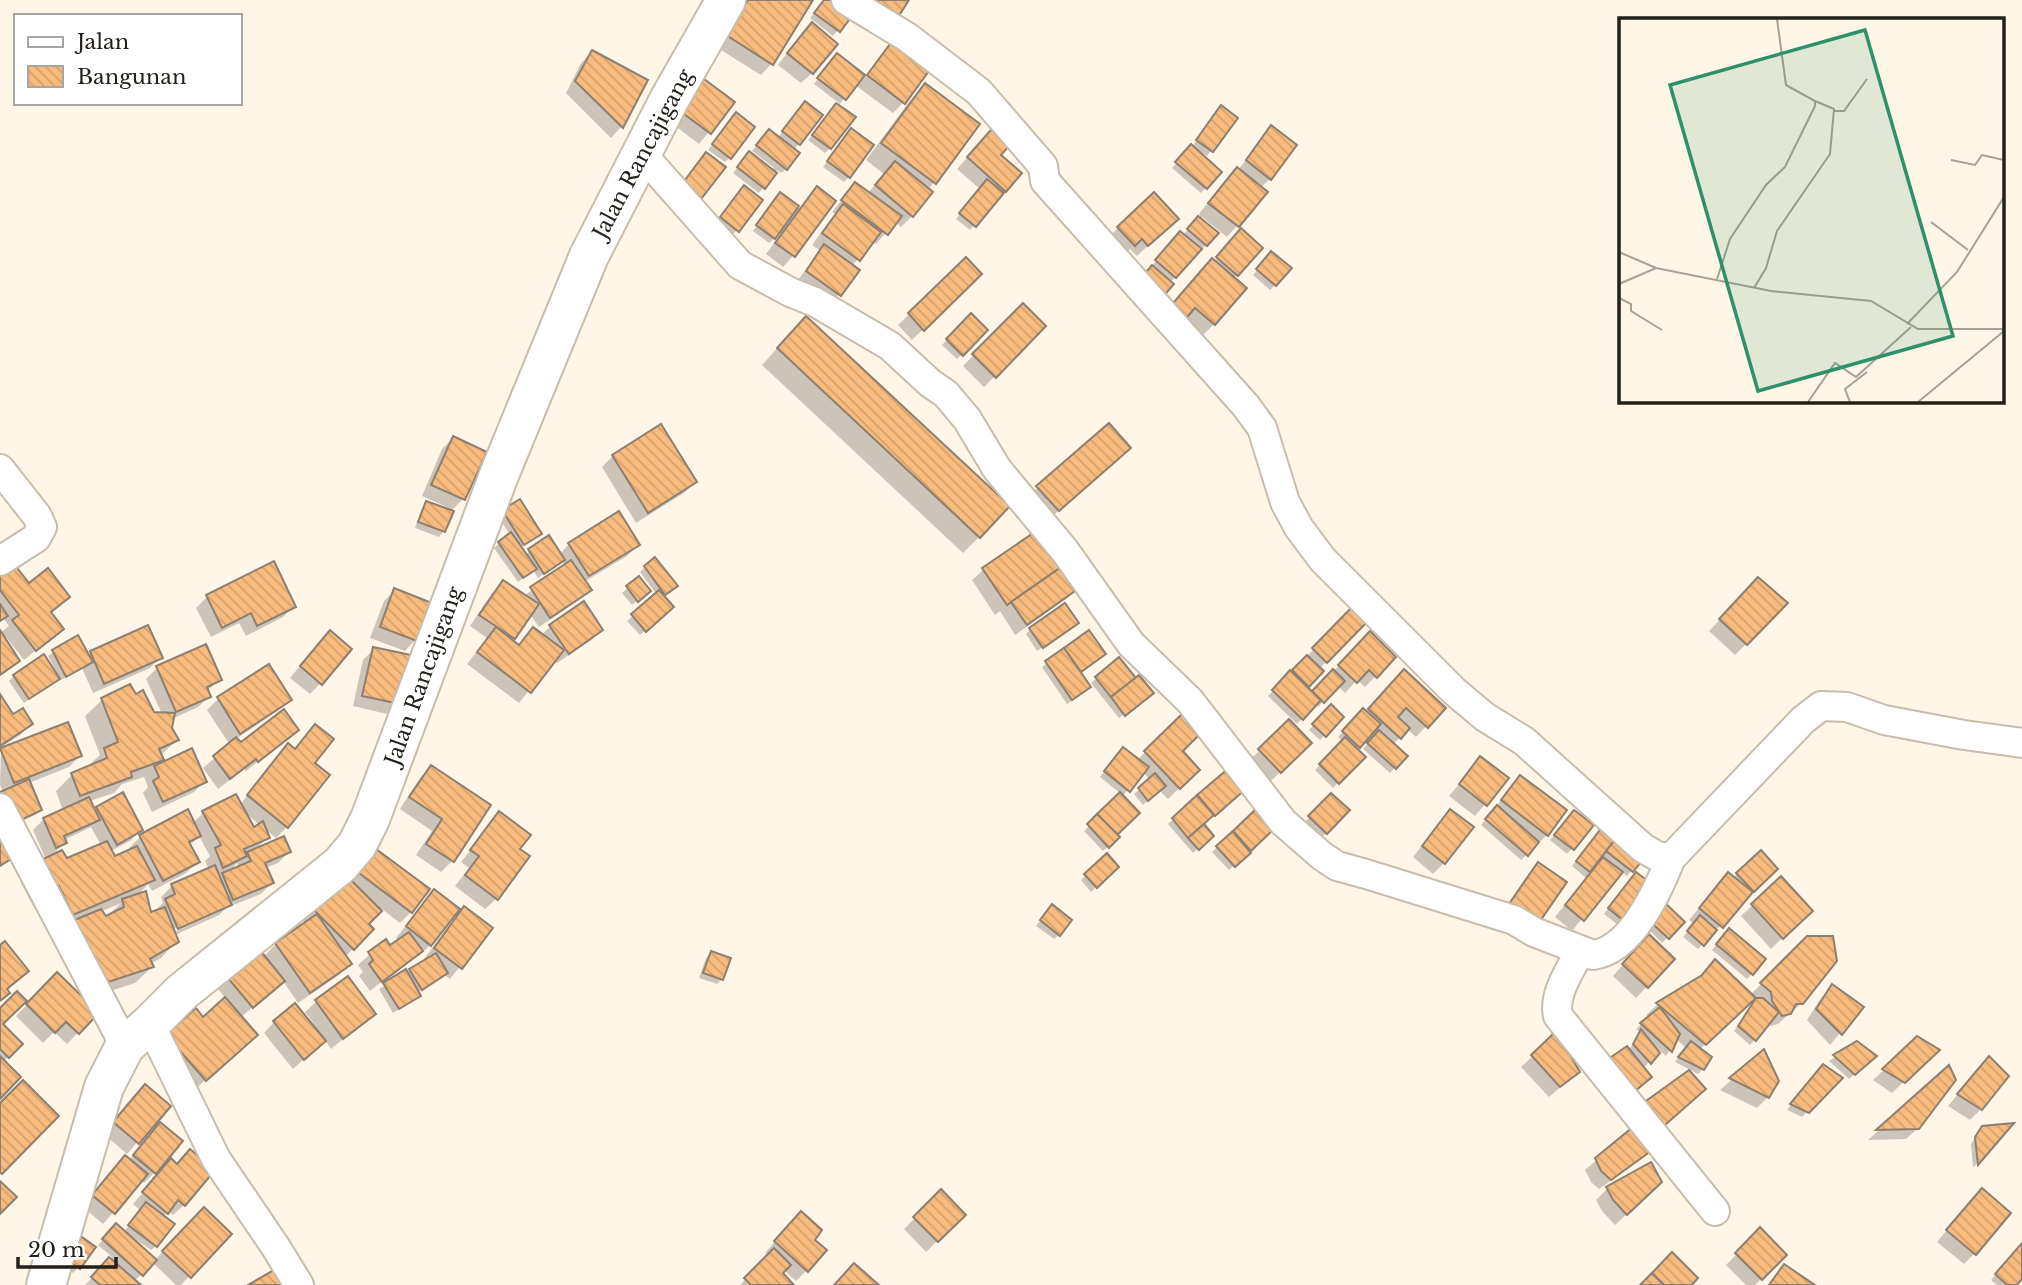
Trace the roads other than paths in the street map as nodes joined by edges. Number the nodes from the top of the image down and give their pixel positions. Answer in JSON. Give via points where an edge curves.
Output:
{"nodes":[{"id":1,"x":726,"y":0,"type":"edge"},
{"id":2,"x":846,"y":0,"type":"edge"},
{"id":3,"x":642,"y":154,"type":"junction"},
{"id":4,"x":0,"y":469,"type":"edge"},
{"id":5,"x":0,"y":561,"type":"edge"},
{"id":6,"x":2022,"y":743,"type":"edge"},
{"id":7,"x":0,"y":808,"type":"edge"},
{"id":8,"x":1671,"y":858,"type":"junction"},
{"id":9,"x":1580,"y":951,"type":"junction"},
{"id":10,"x":138,"y":1035,"type":"junction"},
{"id":11,"x":1715,"y":1211,"type":"dead end"},
{"id":12,"x":46,"y":1285,"type":"edge"},
{"id":13,"x":299,"y":1285,"type":"edge"}],
"edges":[{"from":1,"to":3,"type":"main road","name":"Jalan Rancajigang"},
{"from":2,"to":8,"type":"street","via":[[907,37],[979,92],[1043,166],[1045,181],[1262,428],[1285,502],[1323,560],[1454,691],[1485,717],[1524,740],[1643,848]]},
{"from":3,"to":9,"type":"street","via":[[740,265],[890,346],[946,394],[1130,644],[1190,701],[1283,822],[1322,856],[1350,871],[1514,920]]},
{"from":3,"to":10,"type":"main road","name":"Jalan Rancajigang","via":[[589,256],[357,845],[340,865],[182,992]]},
{"from":4,"to":5,"type":"street","via":[[42,527],[36,538]]},
{"from":6,"to":8,"type":"street","via":[[1884,720],[1847,707],[1821,706]]},
{"from":7,"to":10,"type":"street"},
{"from":8,"to":9,"type":"street","via":[[1656,895],[1621,939],[1601,954]]},
{"from":9,"to":11,"type":"street","via":[[1558,996],[1558,1016]]},
{"from":10,"to":12,"type":"main road","name":"Jalan Rancajigang","via":[[104,1087]]},
{"from":10,"to":13,"type":"street"}]}
